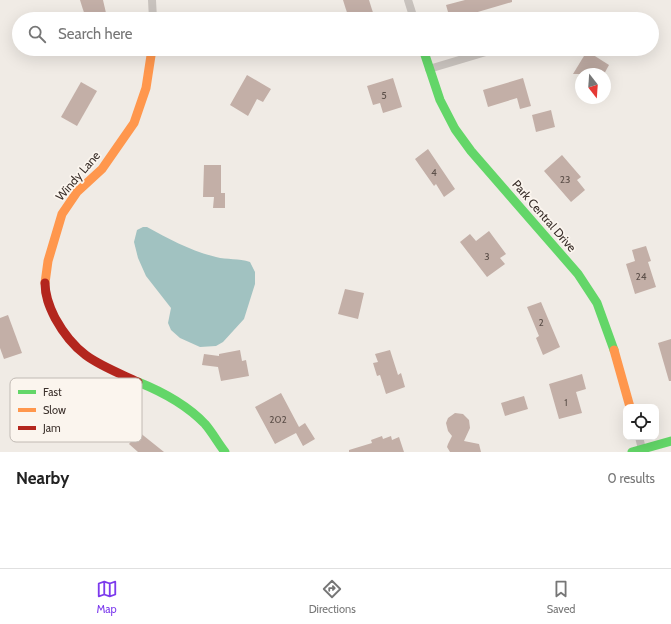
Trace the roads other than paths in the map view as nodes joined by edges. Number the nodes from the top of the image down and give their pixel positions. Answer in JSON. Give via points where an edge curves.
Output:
{"nodes":[{"id":1,"x":152,"y":0,"type":"edge"},
{"id":2,"x":408,"y":0,"type":"edge"},
{"id":3,"x":153,"y":12,"type":"edge"},
{"id":4,"x":412,"y":12,"type":"edge"},
{"id":5,"x":151,"y":56,"type":"edge"},
{"id":6,"x":425,"y":56,"type":"edge"},
{"id":7,"x":473,"y":56,"type":"edge"},
{"id":8,"x":429,"y":69,"type":"junction"},
{"id":9,"x":130,"y":378,"type":"edge"},
{"id":10,"x":142,"y":383,"type":"edge"},
{"id":11,"x":629,"y":404,"type":"edge"},
{"id":12,"x":640,"y":440,"type":"edge"},
{"id":13,"x":671,"y":441,"type":"edge"},
{"id":14,"x":642,"y":449,"type":"junction"},
{"id":15,"x":225,"y":452,"type":"edge"},
{"id":16,"x":632,"y":452,"type":"edge"}],
"edges":[{"from":1,"to":3,"type":"street"},
{"from":2,"to":4,"type":"street"},
{"from":5,"to":9,"type":"street","name":"Windy Lane","via":[[146,88],[134,123],[102,169],[77,192],[62,214],[48,261],[45,284],[49,306],[70,341],[98,364]]},
{"from":6,"to":8,"type":"street","name":"Park Central Drive"},
{"from":7,"to":8,"type":"street"},
{"from":8,"to":11,"type":"street","name":"Park Central Drive","via":[[440,100],[455,129],[471,151],[578,274],[597,303]]},
{"from":10,"to":15,"type":"street","name":"Windy Lane","via":[[184,406],[205,424]]},
{"from":12,"to":14,"type":"street"},
{"from":13,"to":14,"type":"street"},
{"from":14,"to":16,"type":"street"}]}
